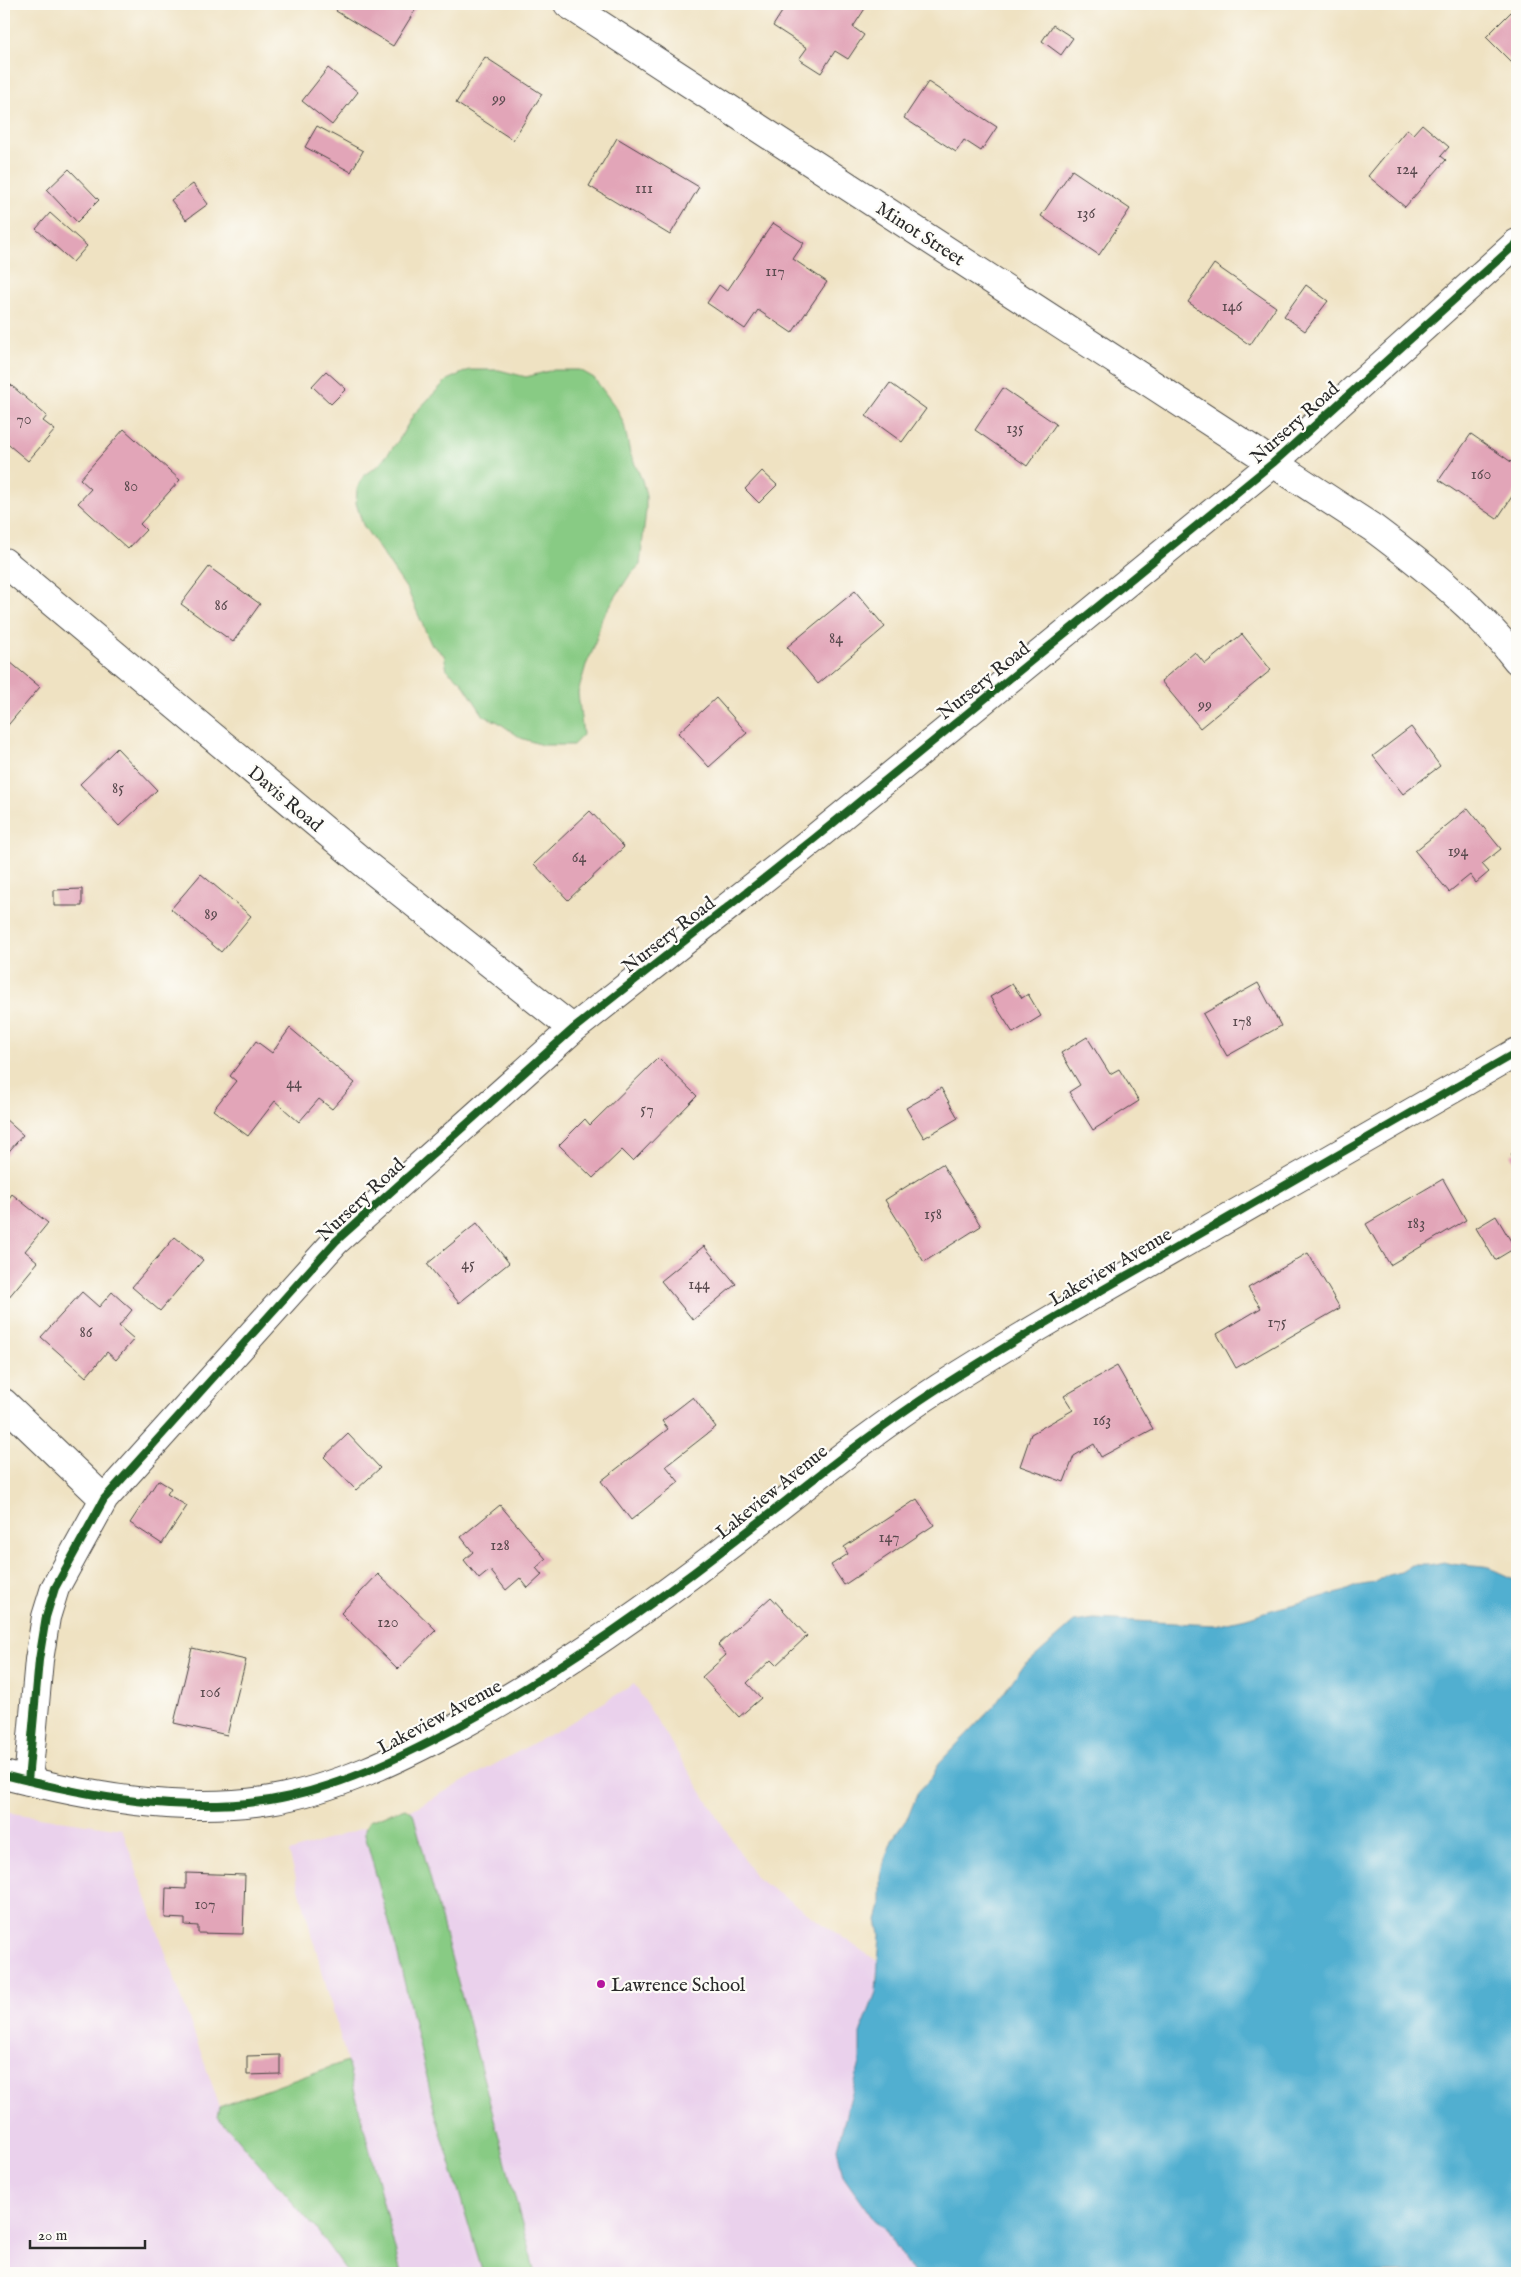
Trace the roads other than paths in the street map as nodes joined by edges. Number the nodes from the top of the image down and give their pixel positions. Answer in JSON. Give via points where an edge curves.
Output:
{"nodes":[{"id":1,"x":568,"y":4,"type":"edge"},
{"id":2,"x":1517,"y":243,"type":"edge"},
{"id":3,"x":1273,"y":463,"type":"junction"},
{"id":4,"x":4,"y":562,"type":"edge"},
{"id":5,"x":1517,"y":660,"type":"edge"},
{"id":6,"x":573,"y":1029,"type":"junction"},
{"id":7,"x":1517,"y":1052,"type":"edge"},
{"id":8,"x":4,"y":1403,"type":"edge"},
{"id":9,"x":104,"y":1499,"type":"junction"},
{"id":10,"x":16,"y":1778,"type":"edge"}],
"edges":[{"from":1,"to":3,"type":"street","name":"Minot Street"},
{"from":2,"to":3,"type":"street","name":"Nursery Road"},
{"from":3,"to":5,"type":"street","name":"Minot Street","via":[[1353,514],[1426,568],[1467,604]]},
{"from":3,"to":6,"type":"street","name":"Nursery Road","via":[[815,838]]},
{"from":4,"to":6,"type":"street","name":"Davis Road","via":[[365,864]]},
{"from":6,"to":9,"type":"street","name":"Nursery Road","via":[[336,1241]]},
{"from":7,"to":10,"type":"street","name":"Lakeview Avenue","via":[[1030,1331],[939,1388],[857,1444],[636,1614],[487,1711],[427,1744],[372,1770],[317,1790],[270,1800],[224,1804],[140,1802]]},
{"from":8,"to":9,"type":"street"},
{"from":9,"to":10,"type":"street","name":"Nursery Road","via":[[55,1588],[46,1617]]}]}
